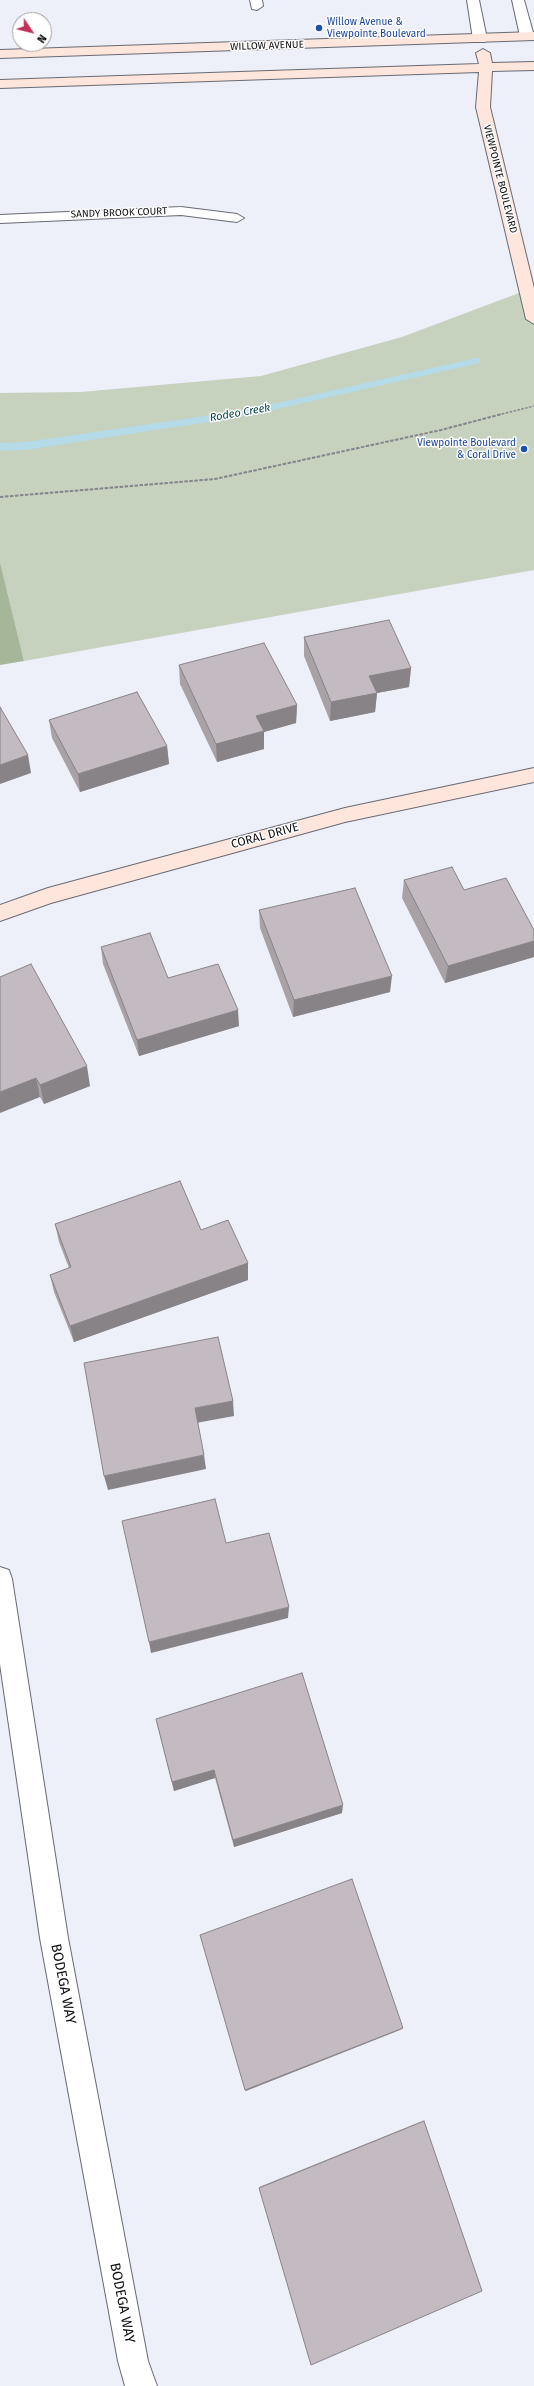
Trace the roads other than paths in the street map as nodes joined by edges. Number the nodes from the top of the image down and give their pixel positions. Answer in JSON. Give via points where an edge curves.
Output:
{"nodes":[{"id":1,"x":473,"y":0,"type":"edge"},
{"id":2,"x":518,"y":0,"type":"edge"},
{"id":3,"x":530,"y":36,"type":"edge"},
{"id":4,"x":480,"y":38,"type":"junction"},
{"id":5,"x":0,"y":54,"type":"edge"},
{"id":6,"x":486,"y":68,"type":"junction"},
{"id":7,"x":533,"y":68,"type":"edge"},
{"id":8,"x":0,"y":84,"type":"edge"},
{"id":9,"x":0,"y":218,"type":"edge"},
{"id":10,"x":237,"y":218,"type":"dead end"},
{"id":11,"x":534,"y":319,"type":"edge"},
{"id":12,"x":534,"y":775,"type":"edge"},
{"id":13,"x":0,"y":913,"type":"edge"},
{"id":14,"x":0,"y":1579,"type":"edge"},
{"id":15,"x":141,"y":2386,"type":"edge"}],
"edges":[{"from":1,"to":4,"type":"street"},
{"from":2,"to":3,"type":"street"},
{"from":3,"to":4,"type":"street","name":"WILLOW AVENUE"},
{"from":3,"to":7,"type":"street"},
{"from":4,"to":5,"type":"street","name":"WILLOW AVENUE"},
{"from":4,"to":6,"type":"street","name":"VIEWPOINTE BOULEVARD"},
{"from":6,"to":7,"type":"street"},
{"from":6,"to":8,"type":"street"},
{"from":6,"to":11,"type":"street","name":"VIEWPOINTE BOULEVARD","via":[[483,107]]},
{"from":9,"to":10,"type":"street","name":"SANDY BROOK COURT","via":[[181,211]]},
{"from":12,"to":13,"type":"street","name":"CORAL DRIVE","via":[[345,815],[48,896]]},
{"from":14,"to":15,"type":"street","name":"BODEGA WAY","via":[[54,1938],[133,2361]]}]}
